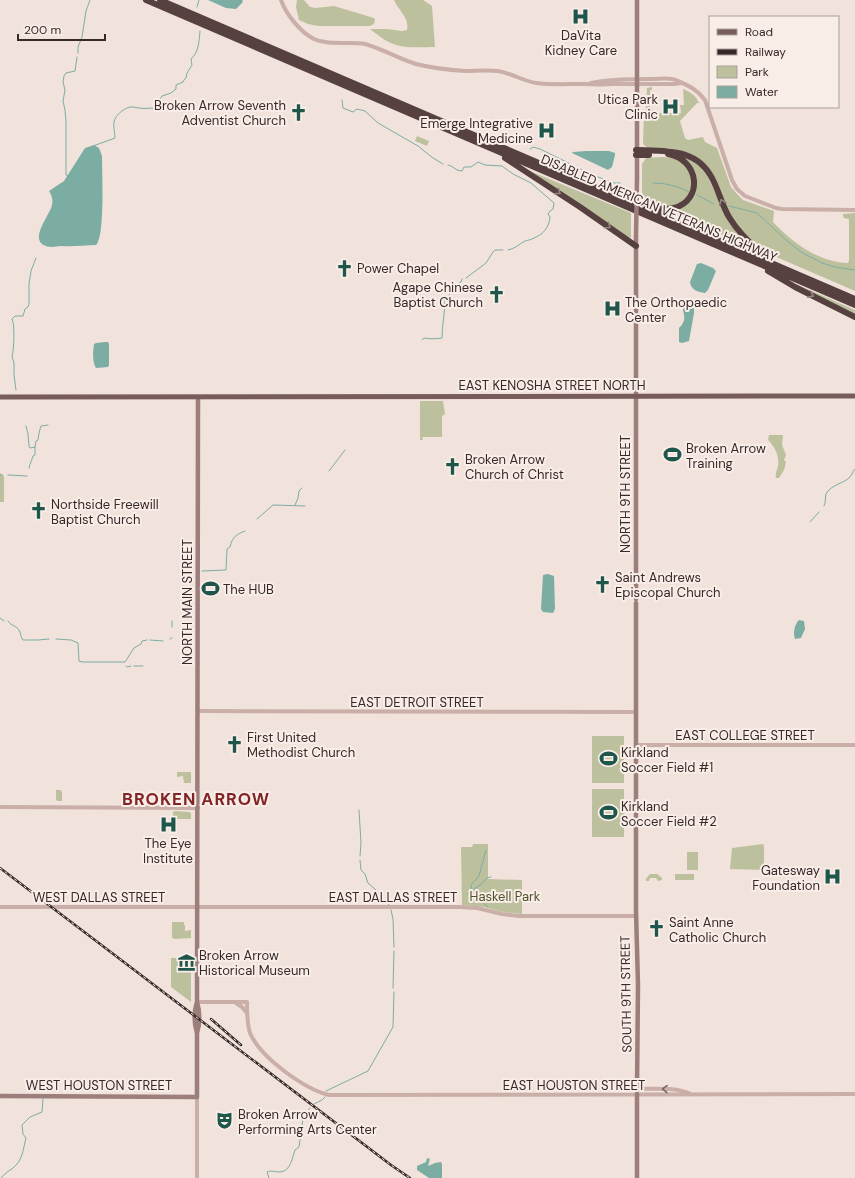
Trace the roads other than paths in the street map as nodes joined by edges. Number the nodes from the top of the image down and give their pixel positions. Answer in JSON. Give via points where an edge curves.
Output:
{"nodes":[{"id":1,"x":146,"y":0,"type":"edge"},
{"id":2,"x":160,"y":0,"type":"edge"},
{"id":3,"x":281,"y":0,"type":"edge"},
{"id":4,"x":636,"y":0,"type":"edge"},
{"id":5,"x":637,"y":82,"type":"junction"},
{"id":6,"x":487,"y":146,"type":"junction"},
{"id":7,"x":636,"y":153,"type":"junction"},
{"id":8,"x":644,"y":208,"type":"junction"},
{"id":9,"x":855,"y":210,"type":"edge"},
{"id":10,"x":636,"y":246,"type":"junction"},
{"id":11,"x":750,"y":259,"type":"junction"},
{"id":12,"x":772,"y":263,"type":"junction"},
{"id":13,"x":855,"y":299,"type":"edge"},
{"id":14,"x":855,"y":305,"type":"edge"},
{"id":15,"x":855,"y":317,"type":"edge"},
{"id":16,"x":636,"y":395,"type":"junction"},
{"id":17,"x":855,"y":396,"type":"edge"},
{"id":18,"x":0,"y":397,"type":"edge"},
{"id":19,"x":198,"y":397,"type":"junction"},
{"id":20,"x":198,"y":711,"type":"junction"},
{"id":21,"x":636,"y":712,"type":"junction"},
{"id":22,"x":636,"y":745,"type":"junction"},
{"id":23,"x":855,"y":745,"type":"edge"},
{"id":24,"x":0,"y":808,"type":"edge"},
{"id":25,"x":198,"y":808,"type":"junction"},
{"id":26,"x":636,"y":809,"type":"joint"},
{"id":27,"x":0,"y":907,"type":"edge"},
{"id":28,"x":197,"y":907,"type":"junction"},
{"id":29,"x":636,"y":916,"type":"junction"},
{"id":30,"x":197,"y":1002,"type":"junction"},
{"id":31,"x":235,"y":1002,"type":"junction"},
{"id":32,"x":248,"y":1014,"type":"junction"},
{"id":33,"x":637,"y":1092,"type":"junction"},
{"id":34,"x":855,"y":1094,"type":"edge"},
{"id":35,"x":0,"y":1096,"type":"edge"},
{"id":36,"x":197,"y":1097,"type":"junction"},
{"id":37,"x":197,"y":1178,"type":"edge"},
{"id":38,"x":636,"y":1178,"type":"edge"}],
"edges":[{"from":1,"to":6,"type":"highway","name":"DISABLED AMERICAN VETERANS HIGHWAY"},
{"from":2,"to":8,"type":"highway","name":"DISABLED AMERICAN VETERANS HIGHWAY"},
{"from":3,"to":5,"type":"street","via":[[286,12],[303,31],[315,39],[365,44],[407,62],[452,70],[500,72],[545,84],[602,85]]},
{"from":4,"to":5,"type":"main road"},
{"from":5,"to":7,"type":"main road"},
{"from":5,"to":9,"type":"street","via":[[681,83],[691,86],[700,94],[705,100],[734,184],[745,196],[780,209]]},
{"from":6,"to":10,"type":"highway","one_way":true},
{"from":6,"to":11,"type":"highway","name":"DISABLED AMERICAN VETERANS HIGHWAY"},
{"from":7,"to":8,"type":"highway","via":[[676,156],[689,165],[694,179],[691,195],[676,208]]},
{"from":7,"to":10,"type":"main road","name":"NORTH 9TH STREET","bridge":true},
{"from":12,"to":7,"type":"highway","one_way":true,"via":[[748,241],[731,220],[711,176],[699,162],[677,152]]},
{"from":8,"to":12,"type":"highway","name":"DISABLED AMERICAN VETERANS HIGHWAY"},
{"from":10,"to":16,"type":"main road","name":"NORTH 9TH STREET"},
{"from":11,"to":14,"type":"highway","name":"DISABLED AMERICAN VETERANS HIGHWAY"},
{"from":11,"to":15,"type":"highway","one_way":true,"via":[[795,287]]},
{"from":12,"to":13,"type":"highway","name":"DISABLED AMERICAN VETERANS HIGHWAY"},
{"from":16,"to":17,"type":"main road","name":"EAST KENOSHA STREET NORTH"},
{"from":16,"to":19,"type":"main road","name":"EAST KENOSHA STREET NORTH"},
{"from":16,"to":21,"type":"main road","name":"NORTH 9TH STREET"},
{"from":18,"to":19,"type":"main road"},
{"from":19,"to":20,"type":"main road","name":"NORTH MAIN STREET"},
{"from":20,"to":21,"type":"street","name":"EAST DETROIT STREET"},
{"from":20,"to":25,"type":"main road","name":"NORTH MAIN STREET"},
{"from":21,"to":22,"type":"main road","name":"NORTH 9TH STREET"},
{"from":22,"to":23,"type":"street","name":"EAST COLLEGE STREET"},
{"from":22,"to":26,"type":"main road","name":"NORTH 9TH STREET"},
{"from":24,"to":25,"type":"street"},
{"from":25,"to":28,"type":"main road","name":"NORTH MAIN STREET"},
{"from":26,"to":29,"type":"main road","name":"SOUTH 9TH STREET"},
{"from":27,"to":28,"type":"street","name":"WEST DALLAS STREET"},
{"from":28,"to":29,"type":"street","name":"EAST DALLAS STREET","via":[[460,907],[519,916]]},
{"from":28,"to":30,"type":"main road","name":"NORTH MAIN STREET"},
{"from":29,"to":33,"type":"main road","name":"SOUTH 9TH STREET"},
{"from":30,"to":31,"type":"street"},
{"from":30,"to":36,"type":"main road","name":"NORTH MAIN STREET"},
{"from":31,"to":32,"type":"street"},
{"from":31,"to":32,"type":"street","name":"EAST HOUSTON STREET","via":[[247,1002]]},
{"from":32,"to":33,"type":"street","name":"EAST HOUSTON STREET","via":[[249,1030],[257,1045],[297,1080],[320,1092],[338,1095]]},
{"from":33,"to":34,"type":"street","name":"EAST HOUSTON STREET"},
{"from":33,"to":38,"type":"main road","name":"SOUTH 9TH STREET"},
{"from":35,"to":36,"type":"main road","name":"WEST HOUSTON STREET"},
{"from":36,"to":37,"type":"street"}]}
